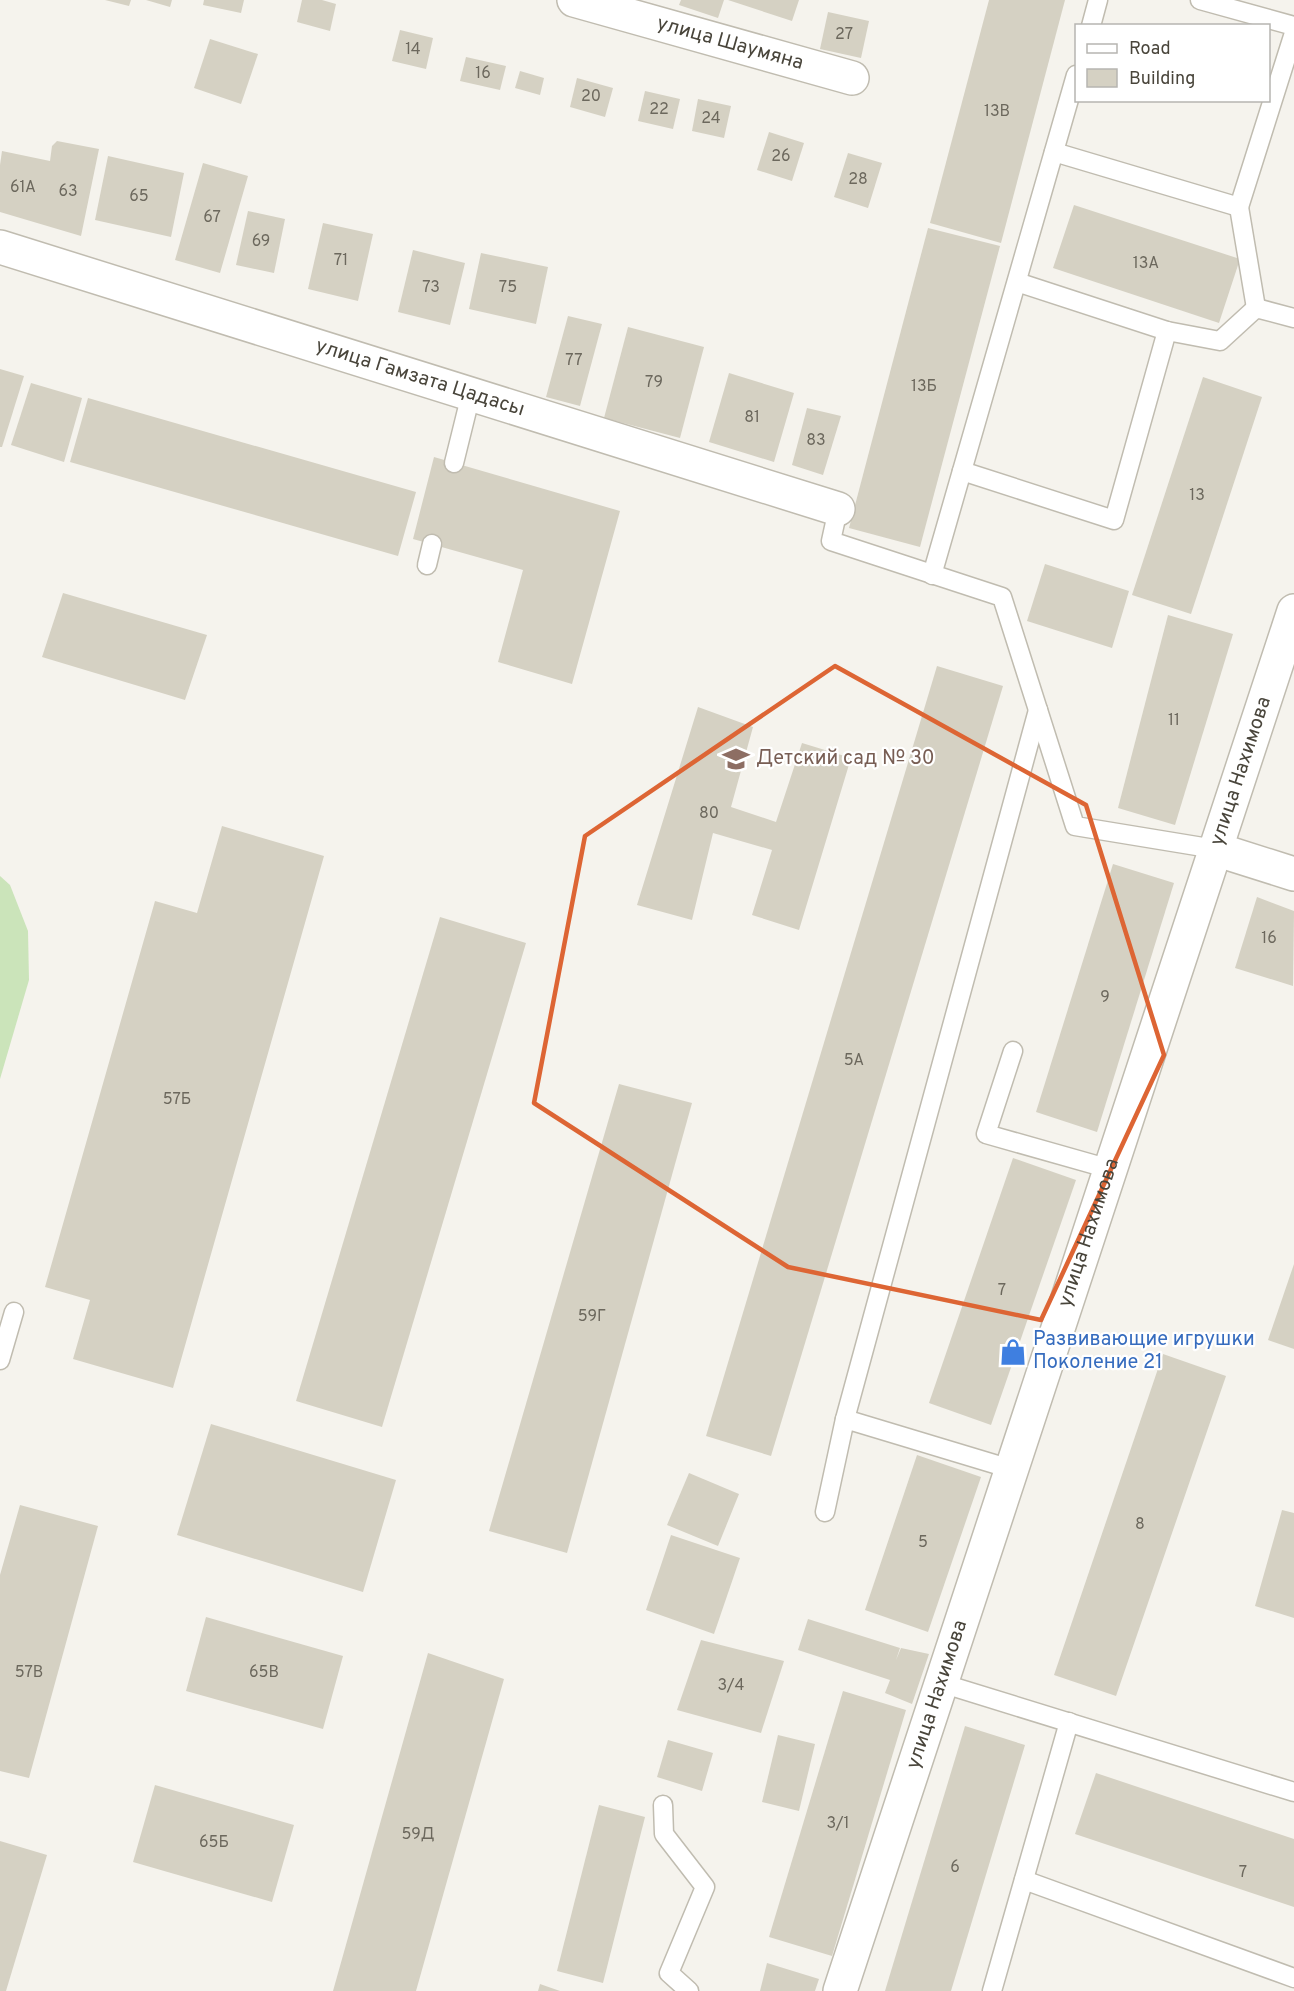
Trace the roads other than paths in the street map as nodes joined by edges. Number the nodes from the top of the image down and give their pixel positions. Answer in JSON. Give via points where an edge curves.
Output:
{"nodes":[{"id":1,"x":574,"y":0,"type":"edge"},
{"id":2,"x":1098,"y":0,"type":"edge"},
{"id":3,"x":1200,"y":0,"type":"edge"},
{"id":4,"x":1092,"y":24,"type":"edge"},
{"id":5,"x":1294,"y":26,"type":"edge"},
{"id":6,"x":1294,"y":33,"type":"edge"},
{"id":7,"x":852,"y":78,"type":"dead end"},
{"id":8,"x":1075,"y":82,"type":"edge"},
{"id":9,"x":1054,"y":152,"type":"junction"},
{"id":10,"x":1239,"y":207,"type":"junction"},
{"id":11,"x":0,"y":247,"type":"edge"},
{"id":12,"x":1017,"y":282,"type":"junction"},
{"id":13,"x":1256,"y":308,"type":"junction"},
{"id":14,"x":1294,"y":318,"type":"edge"},
{"id":15,"x":1167,"y":331,"type":"junction"},
{"id":16,"x":471,"y":394,"type":"junction"},
{"id":17,"x":454,"y":463,"type":"dead end"},
{"id":18,"x":962,"y":471,"type":"junction"},
{"id":19,"x":838,"y":509,"type":"joint"},
{"id":20,"x":432,"y":544,"type":"dead end"},
{"id":21,"x":427,"y":565,"type":"dead end"},
{"id":22,"x":932,"y":575,"type":"junction"},
{"id":23,"x":1294,"y":611,"type":"edge"},
{"id":24,"x":1038,"y":710,"type":"junction"},
{"id":25,"x":1215,"y":849,"type":"junction"},
{"id":26,"x":1294,"y":874,"type":"edge"},
{"id":27,"x":1013,"y":1051,"type":"dead end"},
{"id":28,"x":1110,"y":1169,"type":"junction"},
{"id":29,"x":14,"y":1312,"type":"dead end"},
{"id":30,"x":0,"y":1360,"type":"edge"},
{"id":31,"x":845,"y":1419,"type":"junction"},
{"id":32,"x":1011,"y":1469,"type":"junction"},
{"id":33,"x":825,"y":1512,"type":"dead end"},
{"id":34,"x":941,"y":1683,"type":"junction"},
{"id":35,"x":1069,"y":1722,"type":"junction"},
{"id":36,"x":1294,"y":1792,"type":"edge"},
{"id":37,"x":663,"y":1805,"type":"dead end"},
{"id":38,"x":1024,"y":1880,"type":"junction"},
{"id":39,"x":1294,"y":1978,"type":"edge"},
{"id":40,"x":689,"y":1991,"type":"edge"},
{"id":41,"x":840,"y":1991,"type":"edge"},
{"id":42,"x":992,"y":1991,"type":"edge"}],
"edges":[{"from":1,"to":7,"type":"street","name":"улица Шаумяна"},
{"from":2,"to":4,"type":"lane"},
{"from":3,"to":5,"type":"lane"},
{"from":6,"to":10,"type":"lane"},
{"from":8,"to":9,"type":"lane"},
{"from":9,"to":10,"type":"lane"},
{"from":9,"to":12,"type":"lane"},
{"from":10,"to":13,"type":"lane"},
{"from":11,"to":16,"type":"street","name":"улица Гамзата Цадасы"},
{"from":12,"to":15,"type":"lane"},
{"from":12,"to":18,"type":"lane"},
{"from":13,"to":14,"type":"lane"},
{"from":13,"to":15,"type":"lane","via":[[1220,341]]},
{"from":15,"to":18,"type":"lane","via":[[1114,520]]},
{"from":16,"to":17,"type":"lane"},
{"from":16,"to":19,"type":"street","name":"улица Гамзата Цадасы"},
{"from":18,"to":22,"type":"lane"},
{"from":19,"to":22,"type":"lane","via":[[831,541]]},
{"from":20,"to":21,"type":"lane"},
{"from":22,"to":24,"type":"lane","via":[[1002,597]]},
{"from":23,"to":25,"type":"street","name":"улица Нахимова"},
{"from":24,"to":25,"type":"lane","via":[[1075,826]]},
{"from":24,"to":31,"type":"lane"},
{"from":25,"to":26,"type":"street"},
{"from":25,"to":28,"type":"street","name":"улица Нахимова"},
{"from":27,"to":28,"type":"lane","via":[[986,1134]]},
{"from":28,"to":32,"type":"street","name":"улица Нахимова"},
{"from":29,"to":30,"type":"lane"},
{"from":31,"to":32,"type":"lane"},
{"from":31,"to":33,"type":"lane"},
{"from":32,"to":34,"type":"street","name":"улица Нахимова"},
{"from":34,"to":35,"type":"lane"},
{"from":34,"to":41,"type":"street","name":"улица Нахимова"},
{"from":35,"to":36,"type":"lane"},
{"from":35,"to":38,"type":"lane"},
{"from":37,"to":40,"type":"lane","via":[[664,1834],[705,1887],[669,1973]]},
{"from":38,"to":39,"type":"lane"},
{"from":38,"to":42,"type":"lane"}]}
